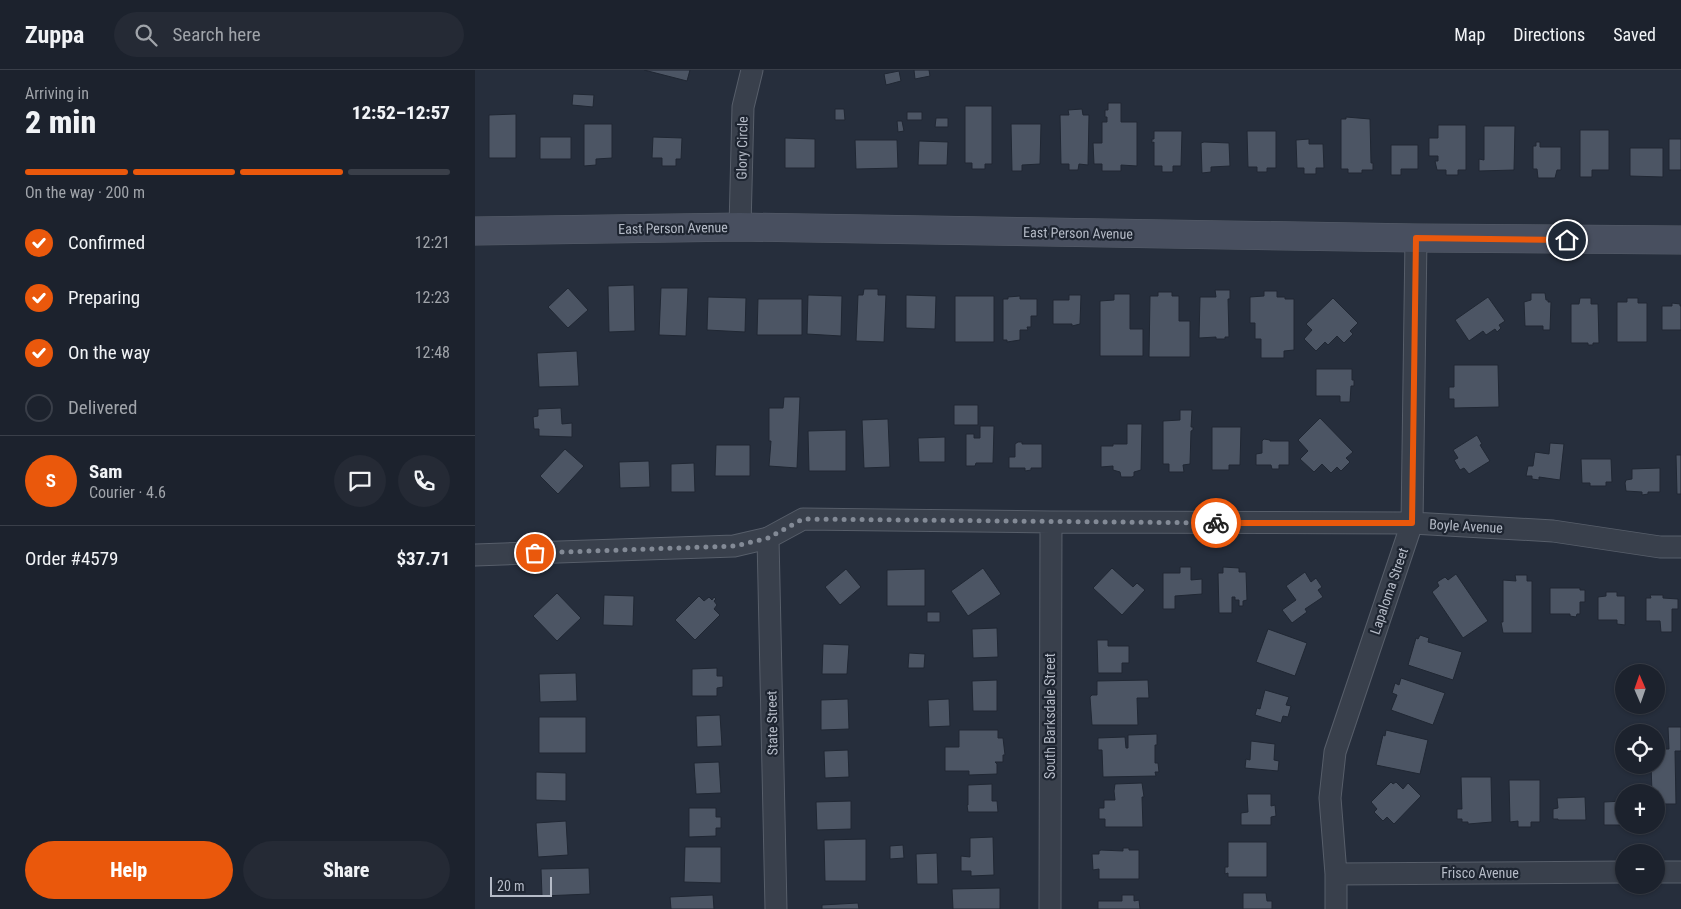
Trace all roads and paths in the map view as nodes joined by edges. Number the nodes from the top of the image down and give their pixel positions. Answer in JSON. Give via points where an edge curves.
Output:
{"nodes":[{"id":1,"x":752,"y":70,"type":"edge"},
{"id":2,"x":740,"y":227,"type":"junction"},
{"id":3,"x":475,"y":231,"type":"edge"},
{"id":4,"x":1416,"y":238,"type":"junction"},
{"id":5,"x":1681,"y":240,"type":"edge"},
{"id":6,"x":1051,"y":522,"type":"junction"},
{"id":7,"x":1412,"y":523,"type":"junction"},
{"id":8,"x":768,"y":538,"type":"junction"},
{"id":9,"x":1681,"y":547,"type":"edge"},
{"id":10,"x":475,"y":555,"type":"edge"},
{"id":11,"x":1615,"y":872,"type":"edge"},
{"id":12,"x":1665,"y":872,"type":"edge"},
{"id":13,"x":1681,"y":872,"type":"edge"},
{"id":14,"x":1336,"y":874,"type":"junction"},
{"id":15,"x":776,"y":909,"type":"edge"},
{"id":16,"x":1050,"y":909,"type":"edge"},
{"id":17,"x":1336,"y":909,"type":"edge"}],
"edges":[{"from":1,"to":2,"type":"street","name":"Glory Circle","via":[[743,107]]},
{"from":2,"to":3,"type":"main road","name":"East Person Avenue"},
{"from":2,"to":4,"type":"main road","name":"East Person Avenue"},
{"from":4,"to":5,"type":"main road","name":"East Person Avenue"},
{"from":4,"to":7,"type":"street","name":"Lapaloma Street"},
{"from":6,"to":7,"type":"street","name":"Boyle Avenue"},
{"from":6,"to":8,"type":"street","name":"Boyle Avenue","via":[[803,519]]},
{"from":6,"to":16,"type":"street","name":"South Barksdale Street"},
{"from":7,"to":9,"type":"street","name":"Boyle Avenue","via":[[1553,531],[1659,547]]},
{"from":7,"to":14,"type":"street","name":"Lapaloma Street","via":[[1335,752],[1330,798]]},
{"from":8,"to":10,"type":"street","name":"Boyle Avenue","via":[[735,546]]},
{"from":8,"to":15,"type":"street","name":"State Street"},
{"from":11,"to":14,"type":"street","name":"Frisco Avenue"},
{"from":12,"to":13,"type":"street"},
{"from":14,"to":17,"type":"street","name":"Lapaloma Street"}]}
